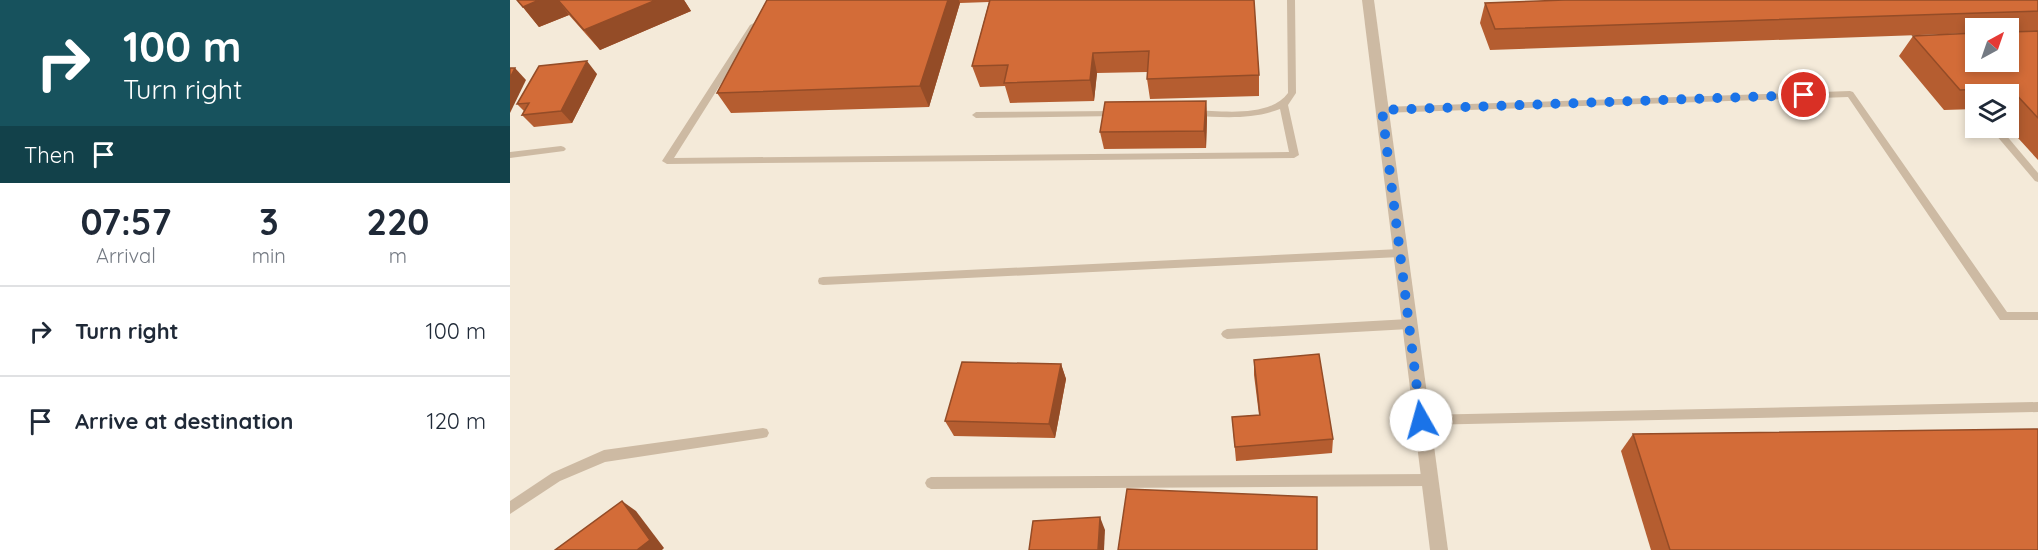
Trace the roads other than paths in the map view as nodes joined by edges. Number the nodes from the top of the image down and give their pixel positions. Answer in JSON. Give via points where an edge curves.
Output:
{"nodes":[{"id":1,"x":1291,"y":0,"type":"edge"},
{"id":2,"x":1368,"y":0,"type":"edge"},
{"id":3,"x":759,"y":19,"type":"edge"},
{"id":4,"x":1284,"y":106,"type":"junction"},
{"id":5,"x":1382,"y":110,"type":"junction"},
{"id":6,"x":1185,"y":113,"type":"edge"},
{"id":7,"x":1127,"y":114,"type":"edge"},
{"id":8,"x":976,"y":115,"type":"dead end"},
{"id":9,"x":2003,"y":138,"type":"edge"},
{"id":10,"x":561,"y":149,"type":"dead end"},
{"id":11,"x":510,"y":155,"type":"edge"},
{"id":12,"x":2038,"y":179,"type":"edge"},
{"id":13,"x":1400,"y":253,"type":"junction"},
{"id":14,"x":823,"y":281,"type":"dead end"},
{"id":15,"x":2038,"y":316,"type":"edge"},
{"id":16,"x":1409,"y":324,"type":"junction"},
{"id":17,"x":1227,"y":334,"type":"dead end"},
{"id":18,"x":2038,"y":407,"type":"edge"},
{"id":19,"x":1421,"y":420,"type":"junction"},
{"id":20,"x":763,"y":433,"type":"dead end"},
{"id":21,"x":1429,"y":480,"type":"junction"},
{"id":22,"x":931,"y":483,"type":"dead end"},
{"id":23,"x":510,"y":507,"type":"edge"},
{"id":24,"x":1439,"y":550,"type":"edge"}],
"edges":[{"from":1,"to":4,"type":"lane","via":[[1292,93]]},
{"from":2,"to":5,"type":"street"},
{"from":3,"to":4,"type":"lane","via":[[667,161],[1294,155]]},
{"from":4,"to":6,"type":"lane","via":[[1274,111]]},
{"from":5,"to":13,"type":"street"},
{"from":5,"to":15,"type":"lane","via":[[1850,94],[2004,317]]},
{"from":7,"to":8,"type":"lane"},
{"from":9,"to":12,"type":"lane"},
{"from":10,"to":11,"type":"lane"},
{"from":13,"to":14,"type":"lane"},
{"from":13,"to":16,"type":"street"},
{"from":16,"to":17,"type":"lane"},
{"from":16,"to":19,"type":"street"},
{"from":18,"to":19,"type":"lane"},
{"from":19,"to":21,"type":"street"},
{"from":20,"to":23,"type":"lane","via":[[604,456],[556,477]]},
{"from":21,"to":22,"type":"lane"},
{"from":21,"to":24,"type":"street"}]}
